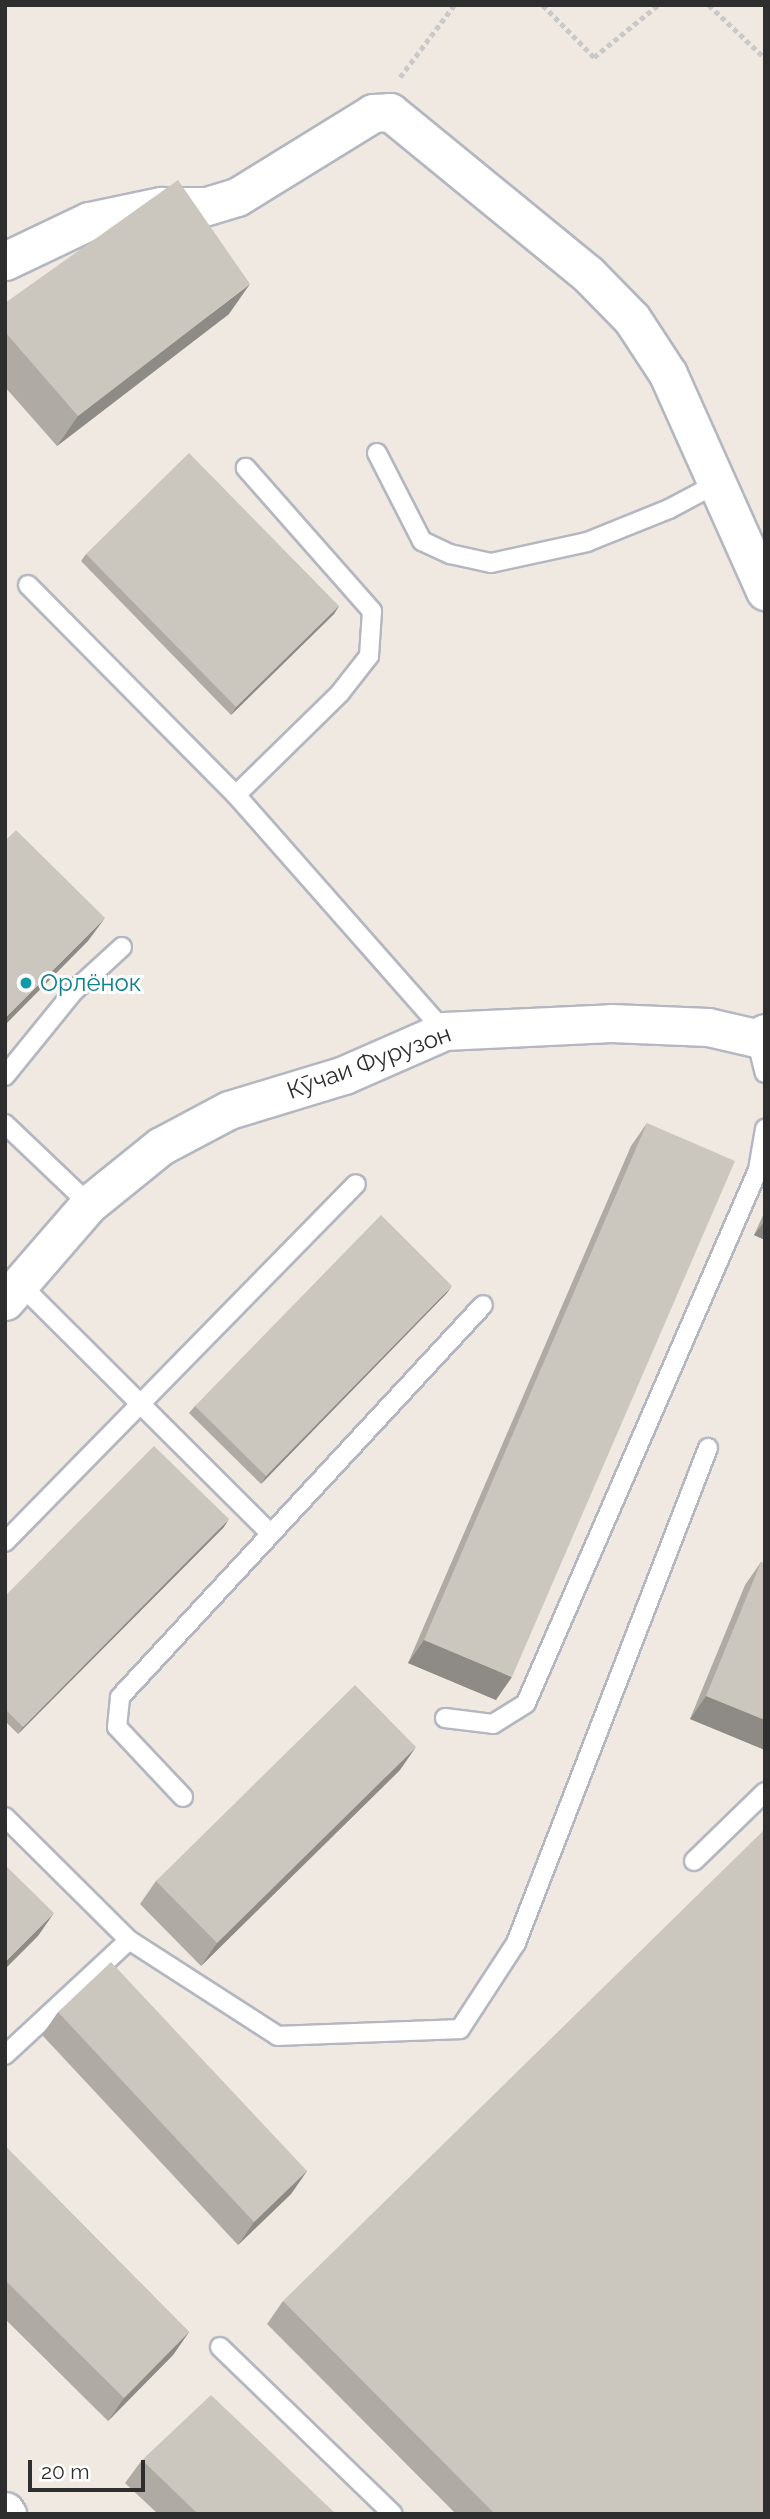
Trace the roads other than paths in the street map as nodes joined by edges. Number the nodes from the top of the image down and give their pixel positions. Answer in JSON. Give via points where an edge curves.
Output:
{"nodes":[{"id":1,"x":5,"y":261,"type":"edge"},
{"id":2,"x":377,"y":453,"type":"dead end"},
{"id":3,"x":246,"y":468,"type":"dead end"},
{"id":4,"x":716,"y":484,"type":"junction"},
{"id":5,"x":28,"y":584,"type":"dead end"},
{"id":6,"x":765,"y":590,"type":"edge"},
{"id":7,"x":236,"y":795,"type":"junction"},
{"id":8,"x":122,"y":947,"type":"dead end"},
{"id":9,"x":443,"y":1031,"type":"junction"},
{"id":10,"x":760,"y":1035,"type":"edge"},
{"id":11,"x":765,"y":1073,"type":"edge"},
{"id":12,"x":5,"y":1076,"type":"edge"},
{"id":13,"x":5,"y":1124,"type":"edge"},
{"id":14,"x":765,"y":1129,"type":"edge"},
{"id":15,"x":356,"y":1184,"type":"dead end"},
{"id":16,"x":89,"y":1204,"type":"junction"},
{"id":17,"x":13,"y":1293,"type":"edge"},
{"id":18,"x":483,"y":1305,"type":"dead end"},
{"id":19,"x":139,"y":1403,"type":"junction"},
{"id":20,"x":708,"y":1448,"type":"dead end"},
{"id":21,"x":271,"y":1534,"type":"junction"},
{"id":22,"x":5,"y":1542,"type":"edge"},
{"id":23,"x":445,"y":1718,"type":"dead end"},
{"id":24,"x":765,"y":1792,"type":"edge"},
{"id":25,"x":183,"y":1797,"type":"dead end"},
{"id":26,"x":5,"y":1816,"type":"edge"},
{"id":27,"x":694,"y":1861,"type":"dead end"},
{"id":28,"x":129,"y":1940,"type":"junction"},
{"id":29,"x":5,"y":2055,"type":"edge"},
{"id":30,"x":220,"y":2347,"type":"dead end"},
{"id":31,"x":393,"y":2514,"type":"edge"}],
"edges":[{"from":1,"to":4,"type":"street","via":[[89,221],[161,206],[207,206],[237,197],[373,113],[390,112],[587,273],[632,319],[668,374]]},
{"from":2,"to":4,"type":"lane","via":[[422,541],[450,554],[491,563],[587,542],[669,509]]},
{"from":3,"to":7,"type":"lane","via":[[372,611],[369,656],[340,693]]},
{"from":4,"to":6,"type":"street"},
{"from":5,"to":7,"type":"lane"},
{"from":7,"to":9,"type":"lane"},
{"from":8,"to":12,"type":"lane","via":[[74,990]]},
{"from":9,"to":10,"type":"street","name":"Кӯчаи Фурузон","via":[[611,1023],[708,1027]]},
{"from":9,"to":16,"type":"street","name":"Кӯчаи Фурузон","via":[[344,1075],[229,1110],[161,1146]]},
{"from":10,"to":11,"type":"lane"},
{"from":13,"to":16,"type":"lane"},
{"from":14,"to":23,"type":"lane","via":[[758,1170],[526,1703],[493,1724]]},
{"from":15,"to":19,"type":"lane"},
{"from":16,"to":17,"type":"street","name":"Кӯчаи Фурузон"},
{"from":17,"to":19,"type":"lane"},
{"from":18,"to":21,"type":"lane"},
{"from":19,"to":21,"type":"lane"},
{"from":19,"to":22,"type":"lane"},
{"from":20,"to":28,"type":"lane","via":[[516,1943],[460,2029],[278,2036]]},
{"from":21,"to":25,"type":"lane","via":[[120,1697],[117,1727]]},
{"from":24,"to":27,"type":"lane"},
{"from":26,"to":28,"type":"lane"},
{"from":28,"to":29,"type":"lane"},
{"from":30,"to":31,"type":"lane"}]}
